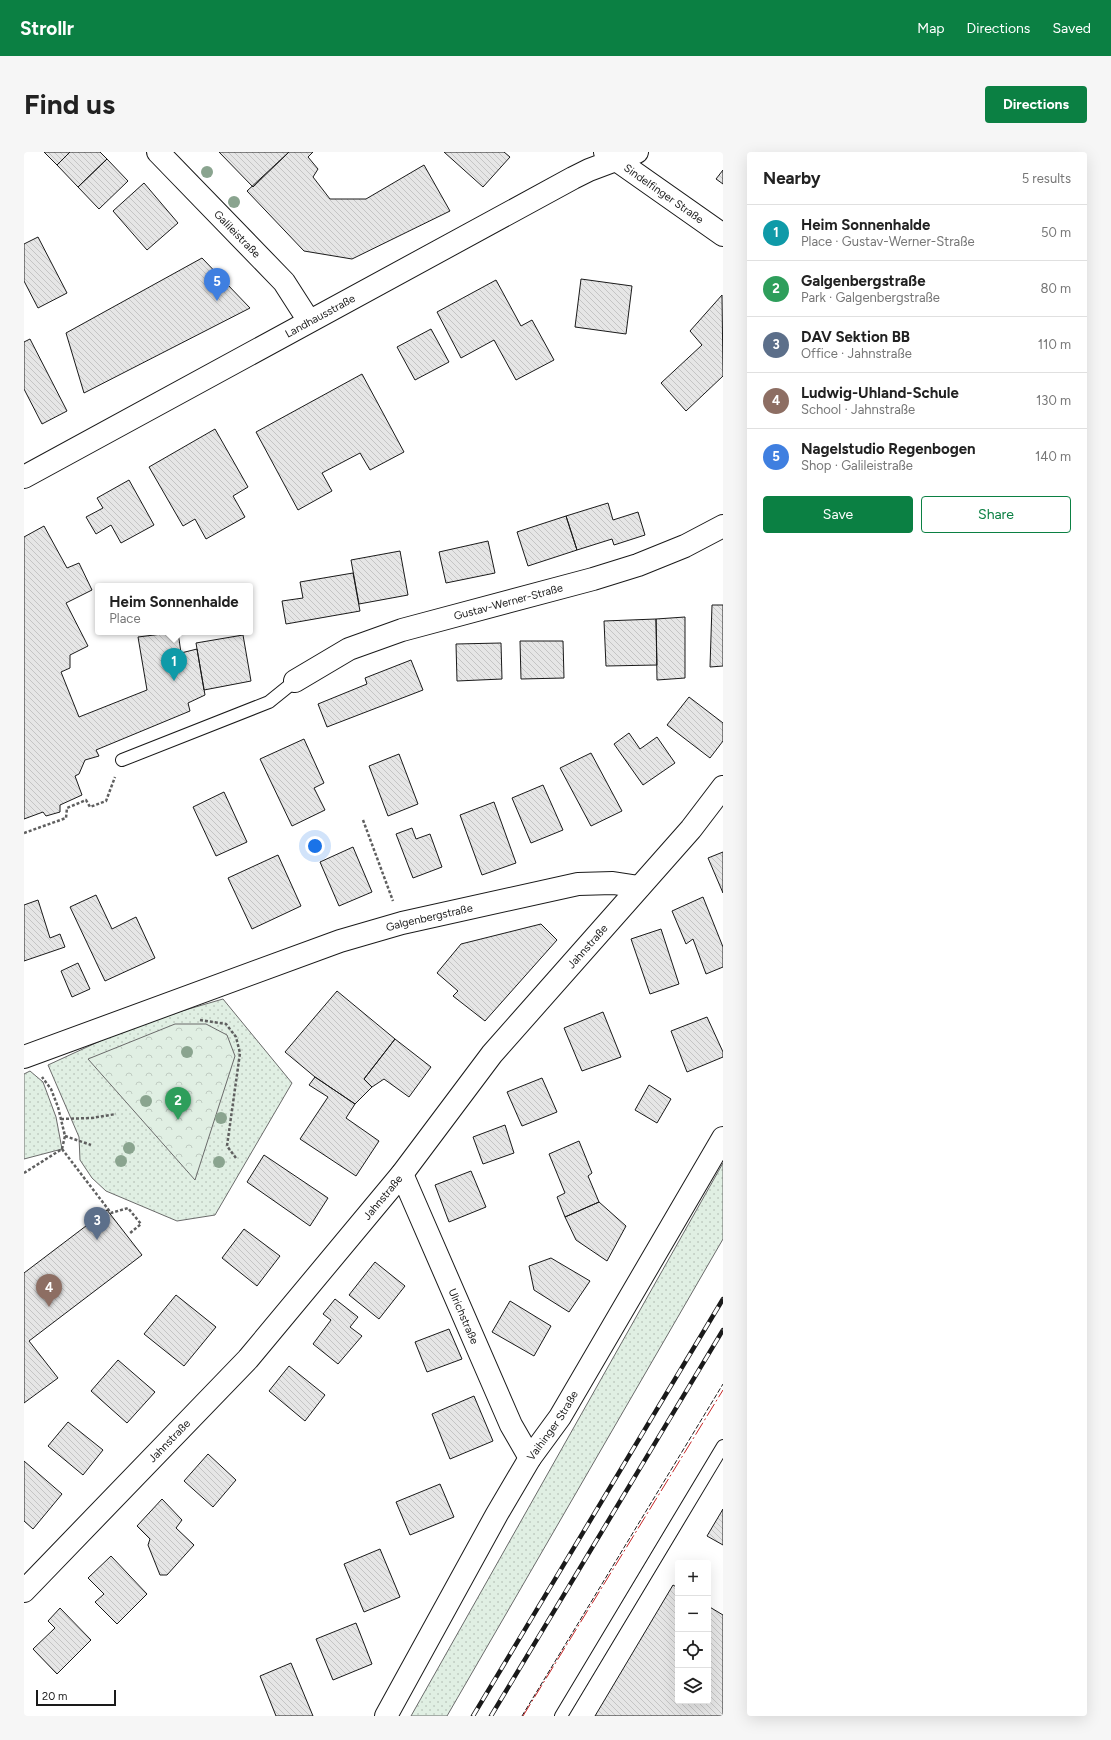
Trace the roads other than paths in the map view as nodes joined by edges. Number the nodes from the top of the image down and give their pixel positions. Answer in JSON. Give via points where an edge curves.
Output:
{"nodes":[{"id":1,"x":158,"y":152,"type":"edge"},
{"id":2,"x":620,"y":155,"type":"edge"},
{"id":3,"x":723,"y":235,"type":"edge"},
{"id":4,"x":309,"y":321,"type":"junction"},
{"id":5,"x":26,"y":472,"type":"edge"},
{"id":6,"x":723,"y":526,"type":"edge"},
{"id":7,"x":295,"y":681,"type":"joint"},
{"id":8,"x":122,"y":760,"type":"road end"},
{"id":9,"x":723,"y":787,"type":"edge"},
{"id":10,"x":639,"y":887,"type":"junction"},
{"id":11,"x":25,"y":1056,"type":"edge"},
{"id":12,"x":723,"y":1138,"type":"edge"},
{"id":13,"x":402,"y":1174,"type":"junction"},
{"id":14,"x":723,"y":1446,"type":"edge"},
{"id":15,"x":530,"y":1458,"type":"junction"},
{"id":16,"x":24,"y":1591,"type":"edge"},
{"id":17,"x":386,"y":1716,"type":"edge"},
{"id":18,"x":561,"y":1716,"type":"edge"}],
"edges":[{"from":1,"to":4,"type":"street","name":"Galileistraße","via":[[284,282]]},
{"from":2,"to":3,"type":"street","name":"Sindelfinger Straße"},
{"from":2,"to":4,"type":"street","name":"Landhausstraße"},
{"from":4,"to":5,"type":"street","name":"Landhausstraße"},
{"from":6,"to":7,"type":"street","name":"Gustav-Werner-Straße","via":[[685,546],[593,579],[402,630],[357,646]]},
{"from":7,"to":8,"type":"lane","via":[[269,702]]},
{"from":9,"to":10,"type":"street","name":"Jahnstraße","via":[[691,829]]},
{"from":10,"to":11,"type":"street","name":"Galgenbergstraße","via":[[613,883],[578,884],[402,923],[340,941]]},
{"from":10,"to":13,"type":"street","name":"Jahnstraße","via":[[492,1054]]},
{"from":12,"to":15,"type":"street","name":"Vaihinger Straße","via":[[560,1417]]},
{"from":13,"to":15,"type":"street","name":"Ulrichstraße","via":[[511,1425]]},
{"from":13,"to":16,"type":"street","name":"Jahnstraße","via":[[248,1359]]},
{"from":14,"to":18,"type":"lane"},
{"from":15,"to":17,"type":"street","name":"Vaihinger Straße","via":[[493,1520]]}]}
